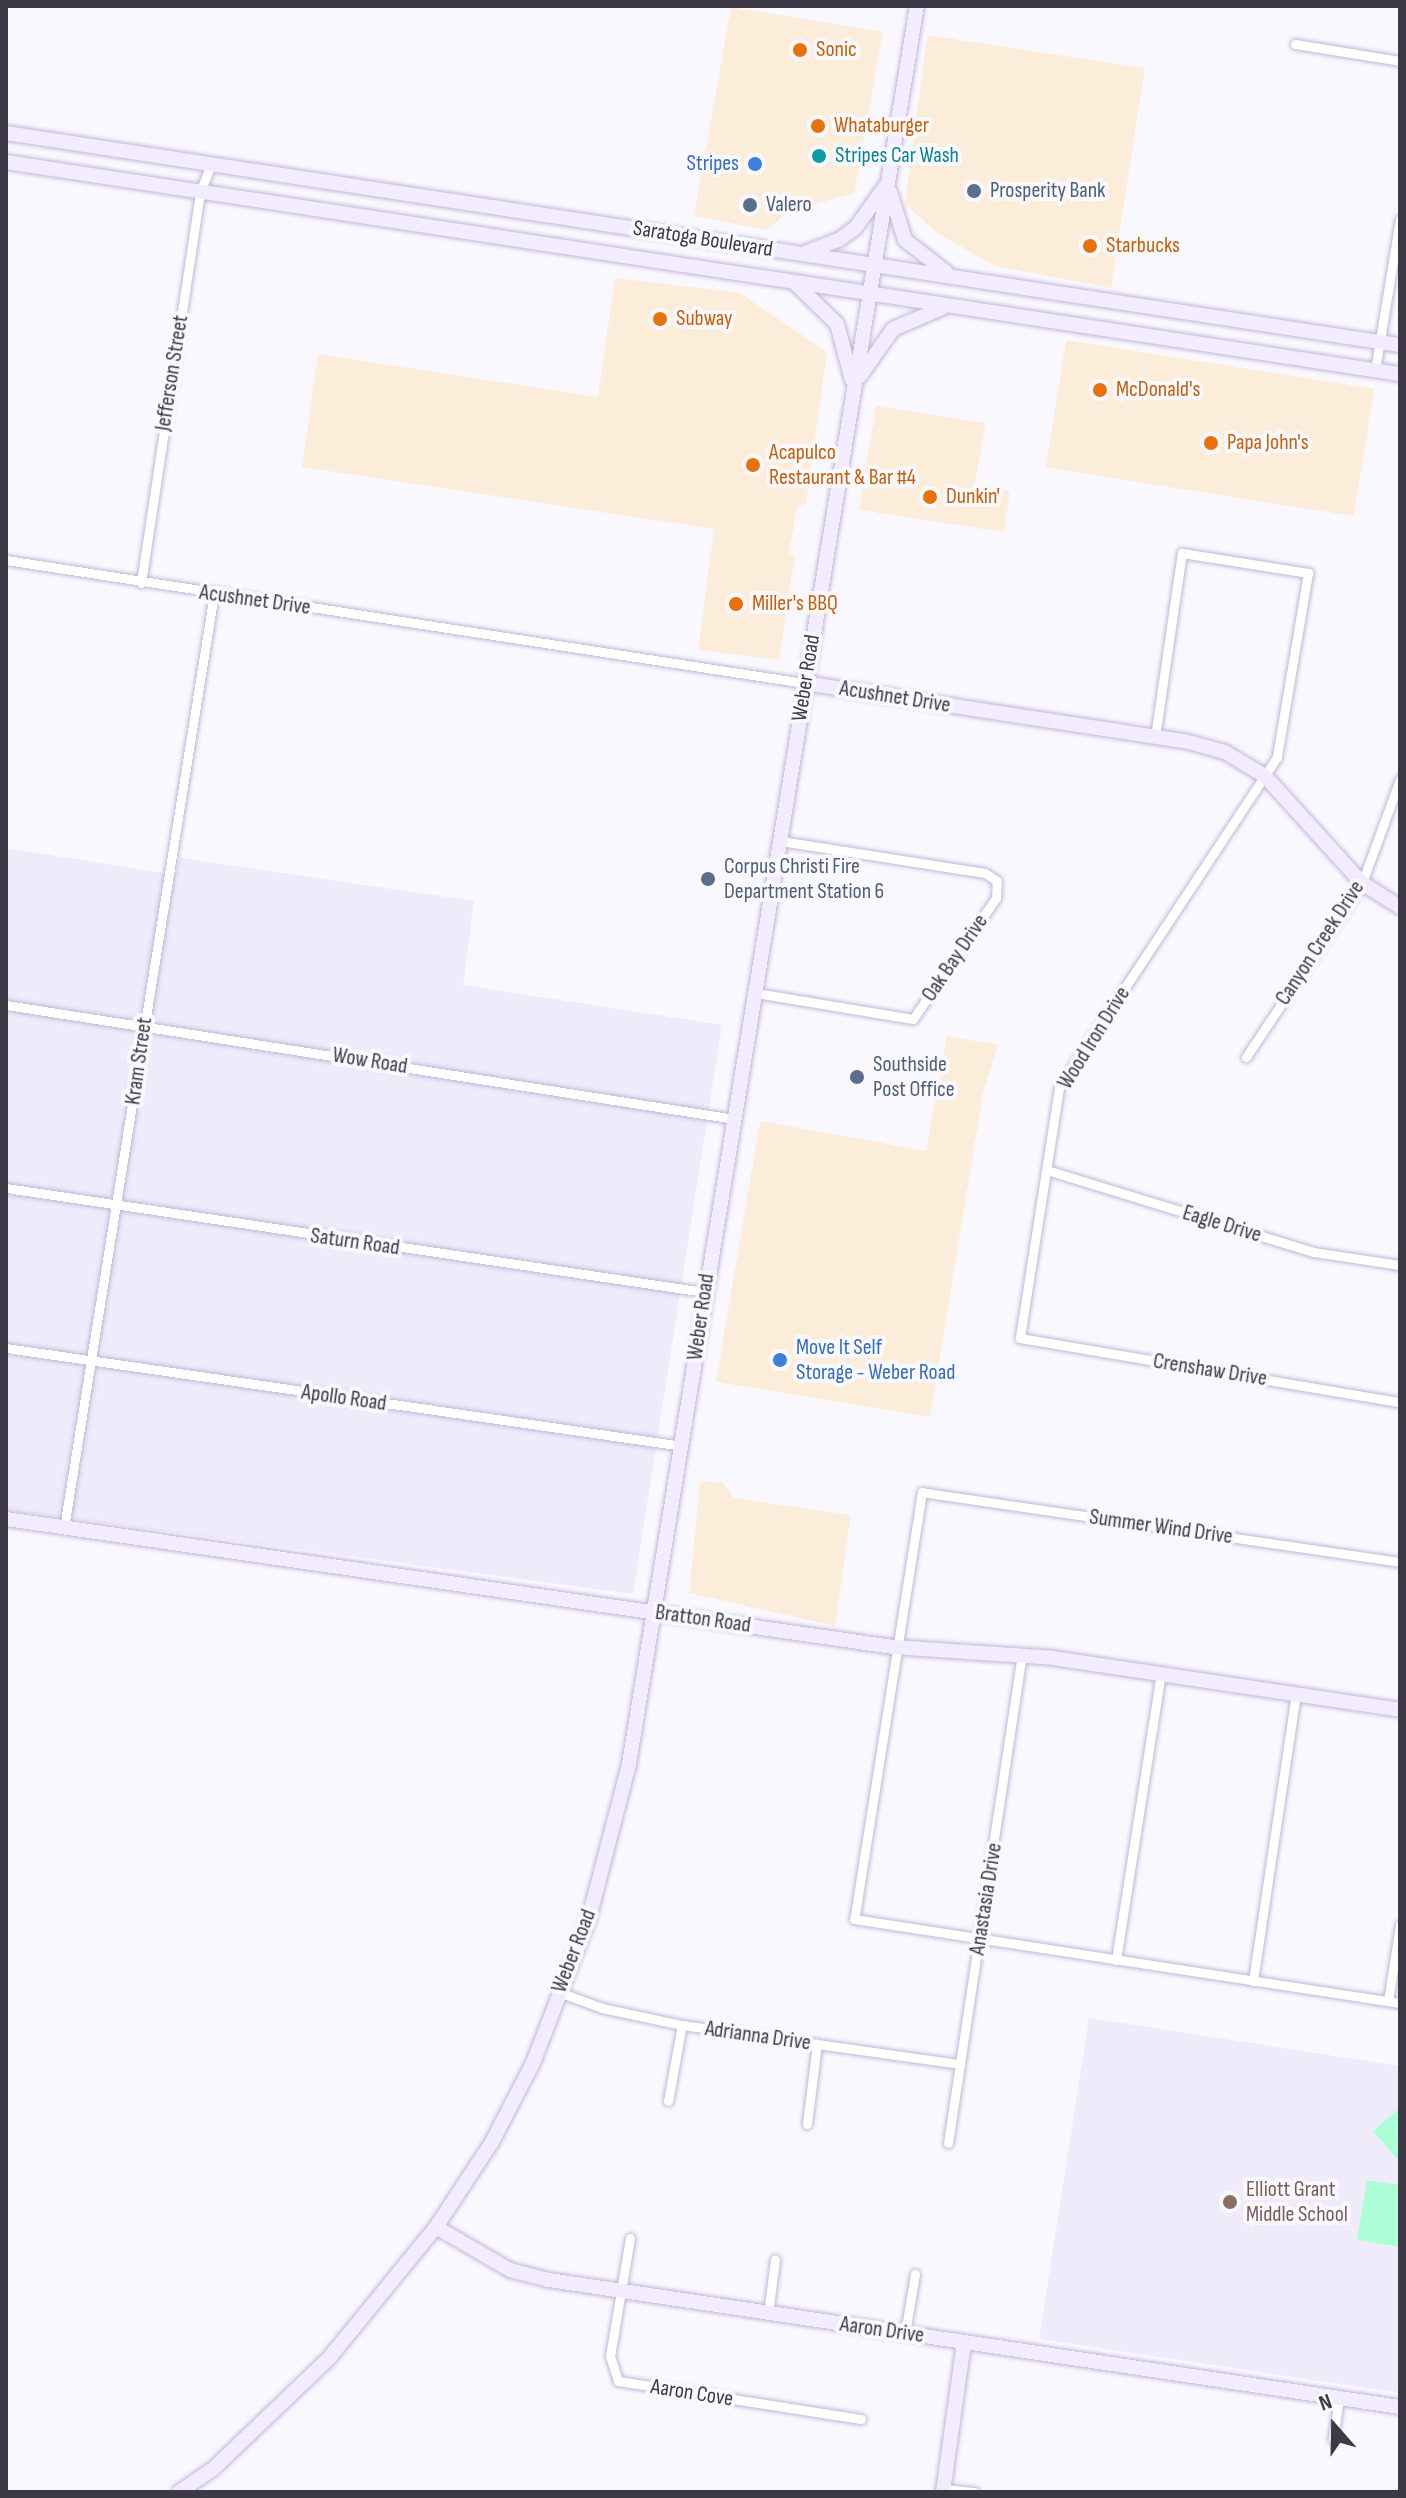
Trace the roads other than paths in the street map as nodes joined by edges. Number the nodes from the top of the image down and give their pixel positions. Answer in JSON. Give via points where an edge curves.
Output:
{"nodes":[{"id":1,"x":917,"y":6,"type":"edge"},
{"id":2,"x":1295,"y":44,"type":"dead end"},
{"id":3,"x":1400,"y":61,"type":"edge"},
{"id":4,"x":6,"y":133,"type":"edge"},
{"id":5,"x":6,"y":162,"type":"edge"},
{"id":6,"x":211,"y":165,"type":"junction"},
{"id":7,"x":888,"y":181,"type":"junction"},
{"id":8,"x":200,"y":192,"type":"junction"},
{"id":9,"x":1400,"y":219,"type":"edge"},
{"id":10,"x":799,"y":254,"type":"junction"},
{"id":11,"x":1397,"y":254,"type":"edge"},
{"id":12,"x":874,"y":265,"type":"junction"},
{"id":13,"x":957,"y":278,"type":"junction"},
{"id":14,"x":794,"y":282,"type":"junction"},
{"id":15,"x":870,"y":293,"type":"junction"},
{"id":16,"x":954,"y":306,"type":"junction"},
{"id":17,"x":1380,"y":342,"type":"junction"},
{"id":18,"x":1400,"y":345,"type":"edge"},
{"id":19,"x":1375,"y":370,"type":"junction"},
{"id":20,"x":1400,"y":374,"type":"edge"},
{"id":21,"x":854,"y":386,"type":"junction"},
{"id":22,"x":6,"y":560,"type":"edge"},
{"id":23,"x":141,"y":583,"type":"junction"},
{"id":24,"x":214,"y":594,"type":"junction"},
{"id":25,"x":804,"y":683,"type":"junction"},
{"id":26,"x":1155,"y":737,"type":"junction"},
{"id":27,"x":1265,"y":776,"type":"junction"},
{"id":28,"x":1400,"y":779,"type":"edge"},
{"id":29,"x":780,"y":841,"type":"junction"},
{"id":30,"x":1362,"y":883,"type":"junction"},
{"id":31,"x":1400,"y":907,"type":"edge"},
{"id":32,"x":756,"y":993,"type":"junction"},
{"id":33,"x":6,"y":1005,"type":"edge"},
{"id":34,"x":144,"y":1025,"type":"junction"},
{"id":35,"x":1246,"y":1057,"type":"dead end"},
{"id":36,"x":735,"y":1119,"type":"junction"},
{"id":37,"x":1047,"y":1170,"type":"junction"},
{"id":38,"x":6,"y":1188,"type":"edge"},
{"id":39,"x":118,"y":1208,"type":"junction"},
{"id":40,"x":1400,"y":1265,"type":"edge"},
{"id":41,"x":704,"y":1292,"type":"junction"},
{"id":42,"x":1020,"y":1338,"type":"joint"},
{"id":43,"x":6,"y":1348,"type":"edge"},
{"id":44,"x":93,"y":1362,"type":"junction"},
{"id":45,"x":1400,"y":1402,"type":"edge"},
{"id":46,"x":683,"y":1446,"type":"junction"},
{"id":47,"x":6,"y":1519,"type":"edge"},
{"id":48,"x":64,"y":1528,"type":"junction"},
{"id":49,"x":1400,"y":1562,"type":"edge"},
{"id":50,"x":655,"y":1612,"type":"junction"},
{"id":51,"x":893,"y":1647,"type":"junction"},
{"id":52,"x":1022,"y":1655,"type":"junction"},
{"id":53,"x":1161,"y":1674,"type":"junction"},
{"id":54,"x":1296,"y":1694,"type":"junction"},
{"id":55,"x":1400,"y":1710,"type":"edge"},
{"id":56,"x":1400,"y":1925,"type":"edge"},
{"id":57,"x":980,"y":1939,"type":"junction"},
{"id":58,"x":1116,"y":1960,"type":"junction"},
{"id":59,"x":1253,"y":1981,"type":"junction"},
{"id":60,"x":559,"y":1992,"type":"junction"},
{"id":61,"x":1388,"y":2001,"type":"junction"},
{"id":62,"x":1400,"y":2003,"type":"edge"},
{"id":63,"x":682,"y":2025,"type":"junction"},
{"id":64,"x":817,"y":2044,"type":"junction"},
{"id":65,"x":960,"y":2064,"type":"junction"},
{"id":66,"x":668,"y":2101,"type":"dead end"},
{"id":67,"x":807,"y":2124,"type":"dead end"},
{"id":68,"x":948,"y":2143,"type":"dead end"},
{"id":69,"x":436,"y":2227,"type":"junction"},
{"id":70,"x":630,"y":2238,"type":"dead end"},
{"id":71,"x":775,"y":2259,"type":"dead end"},
{"id":72,"x":915,"y":2274,"type":"dead end"},
{"id":73,"x":623,"y":2289,"type":"junction"},
{"id":74,"x":768,"y":2314,"type":"junction"},
{"id":75,"x":905,"y":2333,"type":"junction"},
{"id":76,"x":964,"y":2342,"type":"junction"},
{"id":77,"x":1339,"y":2398,"type":"junction"},
{"id":78,"x":1400,"y":2407,"type":"edge"},
{"id":79,"x":861,"y":2419,"type":"dead end"},
{"id":80,"x":1333,"y":2439,"type":"dead end"},
{"id":81,"x":943,"y":2490,"type":"edge"},
{"id":82,"x":179,"y":2492,"type":"edge"},
{"id":83,"x":975,"y":2492,"type":"edge"}],
"edges":[{"from":1,"to":7,"type":"main road","name":"Weber Road"},
{"from":2,"to":3,"type":"street"},
{"from":4,"to":6,"type":"main road","name":"Saratoga Boulevard"},
{"from":5,"to":8,"type":"main road","name":"Saratoga Boulevard"},
{"from":6,"to":8,"type":"street","name":"Jefferson Street"},
{"from":6,"to":10,"type":"main road","name":"Saratoga Boulevard"},
{"from":7,"to":10,"type":"main road","via":[[856,227],[839,240]]},
{"from":7,"to":12,"type":"main road","name":"Weber Road"},
{"from":7,"to":13,"type":"main road","via":[[905,240],[917,255]]},
{"from":8,"to":14,"type":"main road","name":"Saratoga Boulevard"},
{"from":8,"to":23,"type":"street","name":"Jefferson Street"},
{"from":9,"to":11,"type":"street"},
{"from":10,"to":12,"type":"main road","name":"Saratoga Boulevard"},
{"from":11,"to":17,"type":"street"},
{"from":12,"to":13,"type":"main road","name":"Saratoga Boulevard"},
{"from":12,"to":15,"type":"main road","name":"Weber Road"},
{"from":13,"to":17,"type":"main road","name":"Saratoga Boulevard"},
{"from":14,"to":15,"type":"main road","name":"Saratoga Boulevard"},
{"from":14,"to":21,"type":"main road","via":[[837,324]]},
{"from":15,"to":16,"type":"main road","name":"Saratoga Boulevard"},
{"from":15,"to":21,"type":"main road","name":"Weber Road"},
{"from":16,"to":19,"type":"main road","name":"Saratoga Boulevard"},
{"from":16,"to":21,"type":"main road","via":[[929,310],[893,329]]},
{"from":17,"to":18,"type":"main road","name":"Saratoga Boulevard"},
{"from":17,"to":19,"type":"street"},
{"from":19,"to":20,"type":"main road","name":"Saratoga Boulevard"},
{"from":21,"to":25,"type":"main road","name":"Weber Road"},
{"from":22,"to":23,"type":"street","name":"Acushnet Drive"},
{"from":23,"to":24,"type":"street","name":"Acushnet Drive"},
{"from":24,"to":25,"type":"street","name":"Acushnet Drive"},
{"from":24,"to":34,"type":"street","name":"Kram Street"},
{"from":25,"to":26,"type":"main road","name":"Acushnet Drive"},
{"from":25,"to":29,"type":"main road","name":"Weber Road"},
{"from":26,"to":27,"type":"main road","name":"Acushnet Drive","via":[[1225,752]]},
{"from":26,"to":27,"type":"street","name":"Wood Iron Drive","via":[[1182,553],[1308,573],[1282,743]]},
{"from":27,"to":30,"type":"main road","name":"Acushnet Drive"},
{"from":27,"to":37,"type":"street","name":"Wood Iron Drive","via":[[1059,1088]]},
{"from":28,"to":30,"type":"street","name":"Canyon Creek Drive"},
{"from":29,"to":32,"type":"main road","name":"Weber Road"},
{"from":29,"to":32,"type":"street","name":"Oak Bay Drive","via":[[985,873],[997,881],[996,898],[913,1019]]},
{"from":30,"to":31,"type":"main road","name":"Acushnet Drive"},
{"from":30,"to":35,"type":"street","name":"Canyon Creek Drive"},
{"from":32,"to":36,"type":"main road","name":"Weber Road"},
{"from":33,"to":34,"type":"street","name":"Wow Road"},
{"from":34,"to":36,"type":"street","name":"Wow Road"},
{"from":34,"to":39,"type":"street","name":"Kram Street"},
{"from":36,"to":41,"type":"main road","name":"Weber Road"},
{"from":37,"to":40,"type":"street","name":"Eagle Drive","via":[[1314,1252]]},
{"from":37,"to":42,"type":"street","name":"Wood Iron Drive"},
{"from":38,"to":39,"type":"street","name":"Saturn Road"},
{"from":39,"to":41,"type":"street","name":"Saturn Road"},
{"from":39,"to":44,"type":"street","name":"Kram Street"},
{"from":41,"to":46,"type":"main road","name":"Weber Road"},
{"from":42,"to":45,"type":"street","name":"Crenshaw Drive"},
{"from":43,"to":44,"type":"street","name":"Apollo Road"},
{"from":44,"to":46,"type":"street","name":"Apollo Road"},
{"from":44,"to":48,"type":"street","name":"Kram Street"},
{"from":46,"to":50,"type":"main road","name":"Weber Road"},
{"from":47,"to":48,"type":"main road","name":"Bratton Road"},
{"from":48,"to":50,"type":"main road","name":"Bratton Road"},
{"from":49,"to":51,"type":"street","name":"Summer Wind Drive","via":[[922,1492]]},
{"from":50,"to":51,"type":"main road","name":"Bratton Road"},
{"from":50,"to":60,"type":"main road","name":"Weber Road","via":[[629,1764],[589,1918]]},
{"from":51,"to":52,"type":"main road","name":"Bratton Road"},
{"from":51,"to":57,"type":"street","via":[[854,1919]]},
{"from":52,"to":53,"type":"main road","name":"Bratton Road"},
{"from":52,"to":57,"type":"street","name":"Anastasia Drive"},
{"from":53,"to":54,"type":"main road","name":"Bratton Road"},
{"from":53,"to":58,"type":"street"},
{"from":54,"to":55,"type":"main road","name":"Bratton Road"},
{"from":54,"to":59,"type":"street"},
{"from":56,"to":61,"type":"street"},
{"from":57,"to":58,"type":"street"},
{"from":57,"to":65,"type":"street","name":"Anastasia Drive"},
{"from":58,"to":59,"type":"street"},
{"from":59,"to":61,"type":"street"},
{"from":60,"to":63,"type":"street","name":"Adrianna Drive","via":[[602,2008]]},
{"from":60,"to":69,"type":"main road","name":"Weber Road","via":[[533,2063],[499,2129]]},
{"from":61,"to":62,"type":"street"},
{"from":63,"to":64,"type":"street","name":"Adrianna Drive"},
{"from":63,"to":66,"type":"street"},
{"from":64,"to":65,"type":"street","name":"Adrianna Drive"},
{"from":64,"to":67,"type":"street"},
{"from":65,"to":68,"type":"street","name":"Anastasia Drive"},
{"from":69,"to":73,"type":"main road","name":"Aaron Drive","via":[[510,2270]]},
{"from":69,"to":82,"type":"main road","name":"Weber Road","via":[[330,2357],[213,2469]]},
{"from":70,"to":73,"type":"street"},
{"from":71,"to":74,"type":"street"},
{"from":72,"to":75,"type":"street"},
{"from":73,"to":74,"type":"main road","name":"Aaron Drive"},
{"from":73,"to":79,"type":"street","name":"Aaron Cove","via":[[610,2356],[618,2381]]},
{"from":74,"to":75,"type":"main road","name":"Aaron Drive"},
{"from":75,"to":76,"type":"main road","name":"Aaron Drive"},
{"from":76,"to":77,"type":"main road","name":"Aaron Drive"},
{"from":76,"to":81,"type":"main road"},
{"from":77,"to":78,"type":"main road","name":"Aaron Drive"},
{"from":77,"to":80,"type":"street"},
{"from":81,"to":83,"type":"street"}]}
